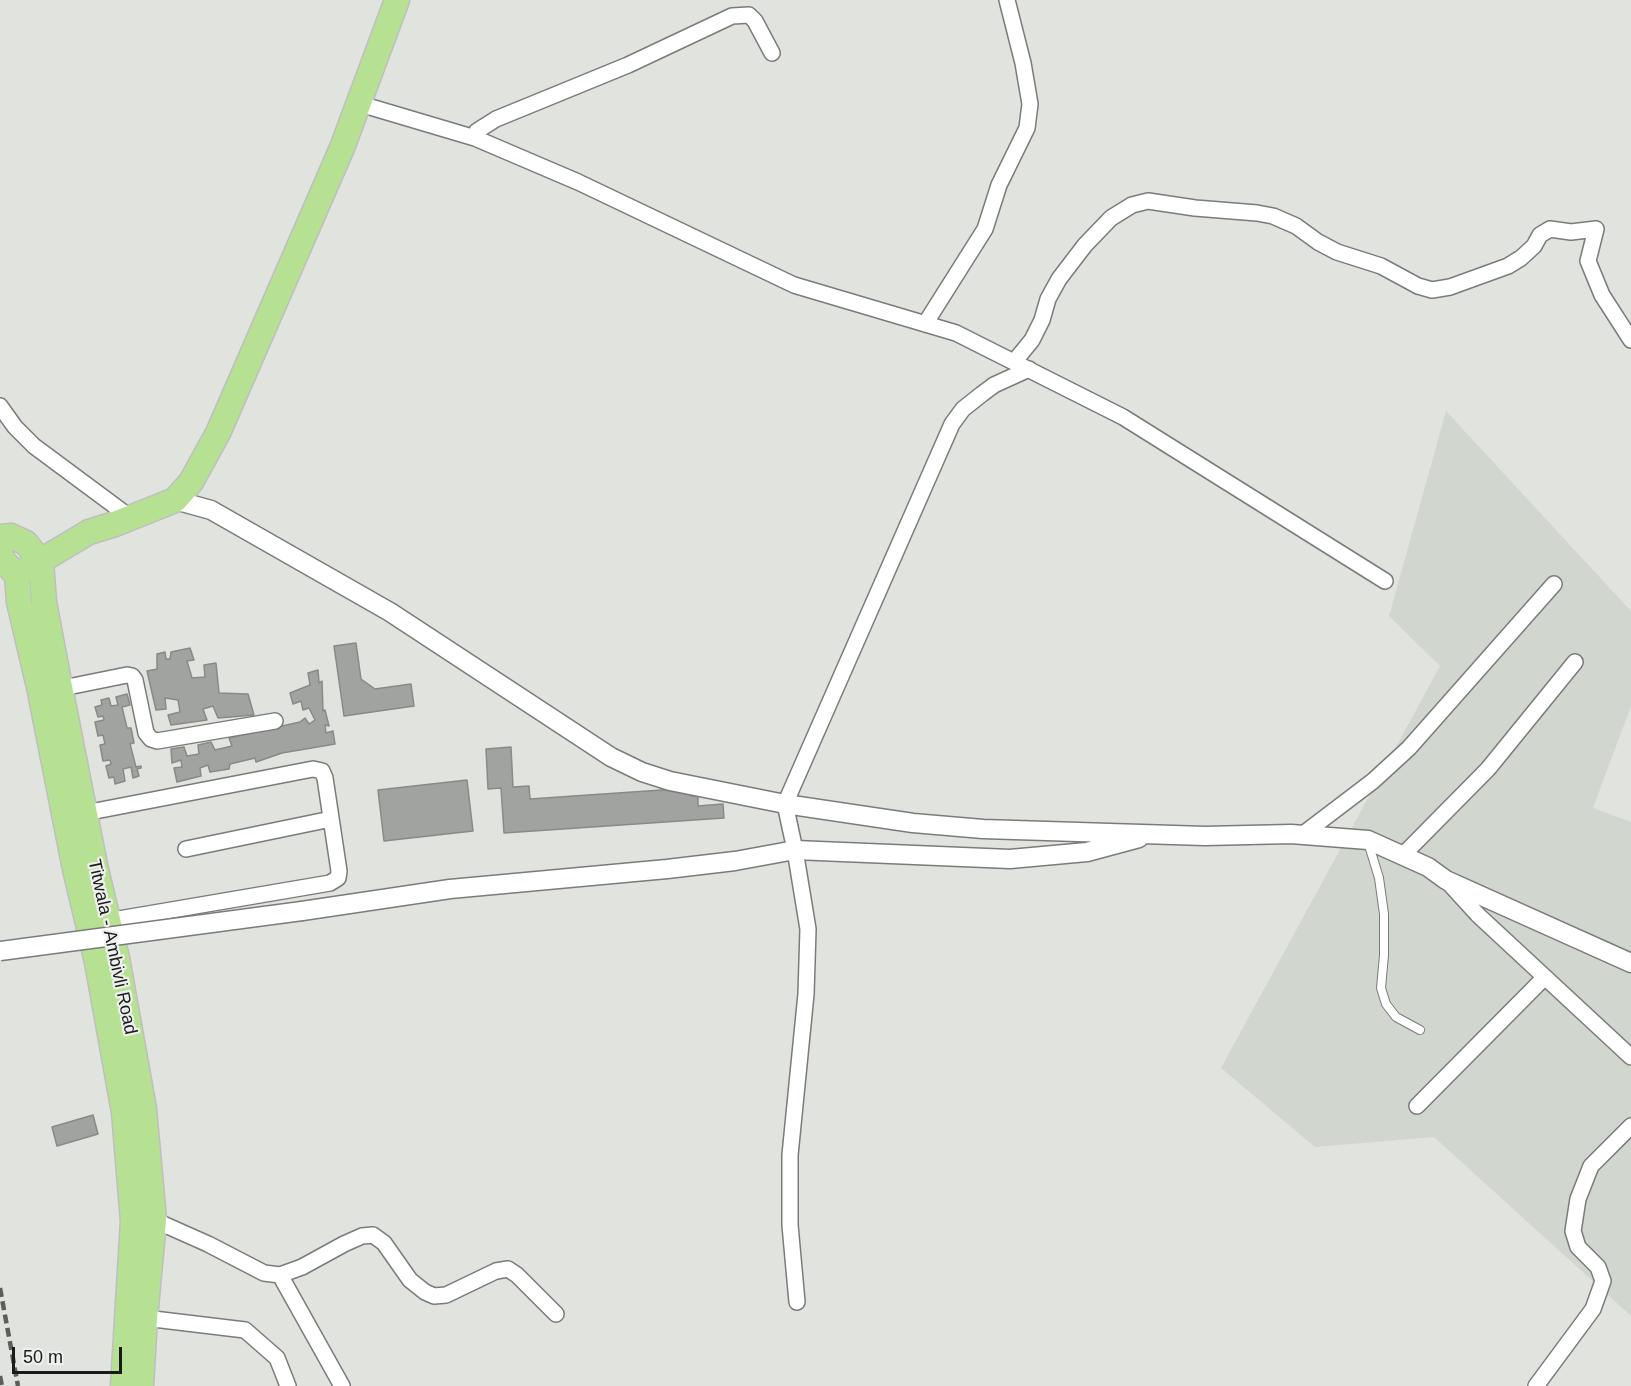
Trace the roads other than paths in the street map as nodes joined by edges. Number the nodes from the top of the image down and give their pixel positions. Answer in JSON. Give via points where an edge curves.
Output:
{"nodes":[{"id":1,"x":397,"y":0,"type":"edge"},
{"id":2,"x":1006,"y":0,"type":"edge"},
{"id":3,"x":772,"y":53,"type":"dead end"},
{"id":4,"x":357,"y":103,"type":"junction"},
{"id":5,"x":475,"y":138,"type":"junction"},
{"id":6,"x":925,"y":324,"type":"junction"},
{"id":7,"x":1631,"y":340,"type":"edge"},
{"id":8,"x":1014,"y":362,"type":"junction"},
{"id":9,"x":1029,"y":369,"type":"junction"},
{"id":10,"x":0,"y":406,"type":"edge"},
{"id":11,"x":175,"y":500,"type":"junction"},
{"id":12,"x":131,"y":518,"type":"junction"},
{"id":13,"x":0,"y":537,"type":"edge"},
{"id":14,"x":0,"y":552,"type":"edge"},
{"id":15,"x":41,"y":562,"type":"junction"},
{"id":16,"x":17,"y":575,"type":"junction"},
{"id":17,"x":1385,"y":581,"type":"dead end"},
{"id":18,"x":1554,"y":584,"type":"dead end"},
{"id":19,"x":1575,"y":662,"type":"dead end"},
{"id":20,"x":50,"y":691,"type":"junction"},
{"id":21,"x":275,"y":721,"type":"dead end"},
{"id":22,"x":785,"y":804,"type":"junction"},
{"id":23,"x":85,"y":813,"type":"junction"},
{"id":24,"x":331,"y":819,"type":"junction"},
{"id":25,"x":1158,"y":833,"type":"junction"},
{"id":26,"x":1302,"y":835,"type":"junction"},
{"id":27,"x":1368,"y":840,"type":"junction"},
{"id":28,"x":186,"y":849,"type":"dead end"},
{"id":29,"x":795,"y":850,"type":"junction"},
{"id":30,"x":1404,"y":855,"type":"junction"},
{"id":31,"x":1446,"y":880,"type":"junction"},
{"id":32,"x":107,"y":921,"type":"junction"},
{"id":33,"x":0,"y":951,"type":"edge"},
{"id":34,"x":1631,"y":963,"type":"edge"},
{"id":35,"x":1544,"y":978,"type":"junction"},
{"id":36,"x":1420,"y":1030,"type":"dead end"},
{"id":37,"x":1631,"y":1057,"type":"edge"},
{"id":38,"x":1417,"y":1106,"type":"dead end"},
{"id":39,"x":1631,"y":1126,"type":"edge"},
{"id":40,"x":144,"y":1220,"type":"junction"},
{"id":41,"x":280,"y":1275,"type":"junction"},
{"id":42,"x":797,"y":1302,"type":"dead end"},
{"id":43,"x":556,"y":1314,"type":"dead end"},
{"id":44,"x":145,"y":1318,"type":"junction"},
{"id":45,"x":123,"y":1386,"type":"edge"},
{"id":46,"x":141,"y":1386,"type":"edge"},
{"id":47,"x":288,"y":1386,"type":"edge"},
{"id":48,"x":342,"y":1386,"type":"edge"},
{"id":49,"x":1536,"y":1386,"type":"edge"}],
"edges":[{"from":1,"to":4,"type":"main road"},
{"from":2,"to":6,"type":"street","via":[[1030,104],[1027,128],[999,185],[985,229]]},
{"from":3,"to":5,"type":"street","via":[[749,15],[732,16],[628,65],[496,119],[477,131]]},
{"from":4,"to":5,"type":"street"},
{"from":4,"to":11,"type":"main road","via":[[342,148],[218,433],[191,482]]},
{"from":5,"to":6,"type":"street","via":[[578,182],[794,285]]},
{"from":6,"to":8,"type":"street","via":[[956,333]]},
{"from":7,"to":8,"type":"street","via":[[1602,296],[1588,261],[1596,230],[1550,229],[1508,266],[1432,290],[1382,266],[1337,252],[1273,216],[1148,201],[1132,205],[1111,219],[1085,245],[1059,279],[1032,340]]},
{"from":8,"to":9,"type":"street"},
{"from":9,"to":17,"type":"street","via":[[1123,417]]},
{"from":9,"to":22,"type":"street","via":[[994,385],[963,409],[952,424]]},
{"from":10,"to":12,"type":"street","via":[[34,446]]},
{"from":11,"to":12,"type":"main road"},
{"from":11,"to":22,"type":"street","via":[[211,510],[390,612],[611,757],[670,781]]},
{"from":12,"to":15,"type":"main road","via":[[89,532]]},
{"from":13,"to":15,"type":"main road","via":[[12,536],[26,543]]},
{"from":14,"to":16,"type":"main road"},
{"from":15,"to":16,"type":"main road"},
{"from":15,"to":20,"type":"main road","name":"Titwala - Ambivli Road"},
{"from":16,"to":20,"type":"main road","name":"Titwala - Ambivli Road","via":[[19,602]]},
{"from":18,"to":26,"type":"street","via":[[1409,748]]},
{"from":19,"to":30,"type":"street","via":[[1488,769]]},
{"from":20,"to":21,"type":"street","via":[[132,676],[146,733],[150,740],[157,741]]},
{"from":20,"to":23,"type":"main road","name":"Titwala - Ambivli Road"},
{"from":20,"to":40,"type":"main road","name":"Titwala - Ambivli Road","via":[[75,869],[97,962]]},
{"from":22,"to":25,"type":"street","via":[[983,829]]},
{"from":22,"to":29,"type":"street"},
{"from":23,"to":24,"type":"street","via":[[313,769],[322,771],[325,778]]},
{"from":23,"to":32,"type":"main road","name":"Titwala - Ambivli Road"},
{"from":24,"to":28,"type":"street"},
{"from":24,"to":32,"type":"street","via":[[339,871],[338,878],[330,883]]},
{"from":25,"to":26,"type":"street"},
{"from":25,"to":29,"type":"street","via":[[1087,852],[1010,860]]},
{"from":26,"to":27,"type":"street"},
{"from":27,"to":30,"type":"street"},
{"from":27,"to":36,"type":"lane","via":[[1384,914],[1382,988],[1386,1004],[1396,1017]]},
{"from":29,"to":33,"type":"street","bridge":true,"via":[[735,861],[450,889]]},
{"from":29,"to":42,"type":"street","via":[[808,929],[806,994],[790,1155],[790,1225]]},
{"from":30,"to":31,"type":"street"},
{"from":31,"to":34,"type":"street"},
{"from":31,"to":35,"type":"street"},
{"from":32,"to":40,"type":"main road","name":"Titwala - Ambivli Road","via":[[144,1109]]},
{"from":35,"to":37,"type":"street"},
{"from":35,"to":38,"type":"street"},
{"from":39,"to":49,"type":"street","via":[[1591,1166],[1578,1199],[1573,1231],[1578,1247],[1598,1267],[1603,1281],[1593,1309]]},
{"from":40,"to":41,"type":"street","via":[[208,1244],[264,1273]]},
{"from":40,"to":44,"type":"main road","name":"Titwala - Ambivli Road"},
{"from":40,"to":45,"type":"main road","name":"Titwala - Ambivli Road"},
{"from":41,"to":43,"type":"street","via":[[362,1236],[373,1235],[384,1243],[410,1280],[434,1296],[446,1295],[508,1269]]},
{"from":41,"to":48,"type":"street"},
{"from":44,"to":46,"type":"main road","name":"Titwala - Ambivli Road"},
{"from":44,"to":47,"type":"street","via":[[244,1330],[277,1358]]}]}
